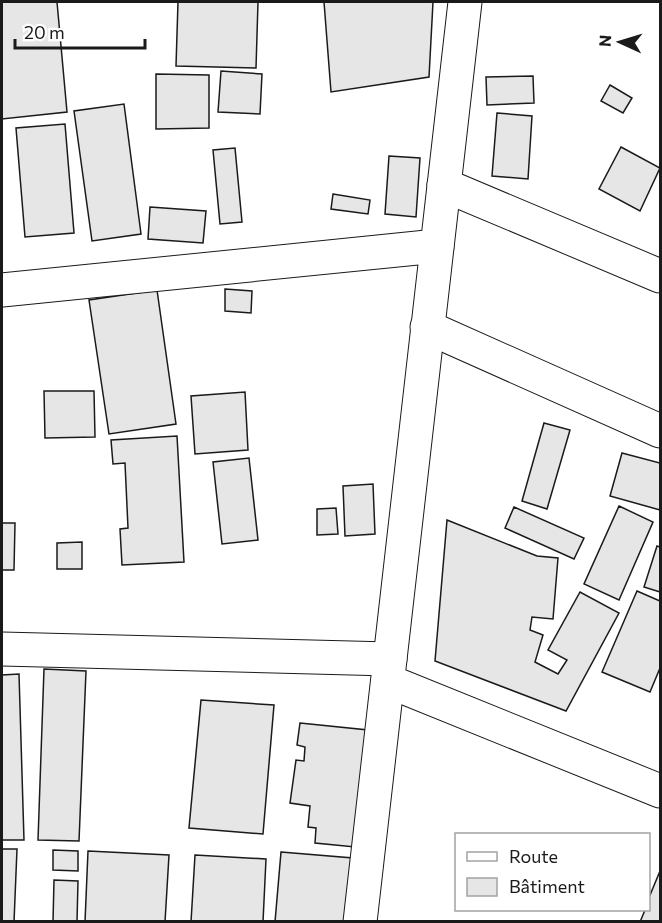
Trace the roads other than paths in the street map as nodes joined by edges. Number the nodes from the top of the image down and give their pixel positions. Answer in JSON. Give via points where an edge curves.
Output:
{"nodes":[{"id":1,"x":465,"y":2,"type":"edge"},
{"id":2,"x":444,"y":185,"type":"junction"},
{"id":3,"x":437,"y":246,"type":"junction"},
{"id":4,"x":660,"y":276,"type":"edge"},
{"id":5,"x":2,"y":290,"type":"edge"},
{"id":6,"x":428,"y":327,"type":"junction"},
{"id":7,"x":660,"y":431,"type":"edge"},
{"id":8,"x":2,"y":648,"type":"edge"},
{"id":9,"x":389,"y":670,"type":"junction"},
{"id":10,"x":660,"y":791,"type":"edge"},
{"id":11,"x":360,"y":921,"type":"edge"}],
"edges":[{"from":1,"to":2,"type":"street"},
{"from":2,"to":3,"type":"street"},
{"from":2,"to":4,"type":"street"},
{"from":3,"to":5,"type":"street"},
{"from":3,"to":6,"type":"street"},
{"from":6,"to":7,"type":"street"},
{"from":6,"to":9,"type":"street"},
{"from":8,"to":9,"type":"street"},
{"from":9,"to":10,"type":"street"},
{"from":9,"to":11,"type":"street"}]}
